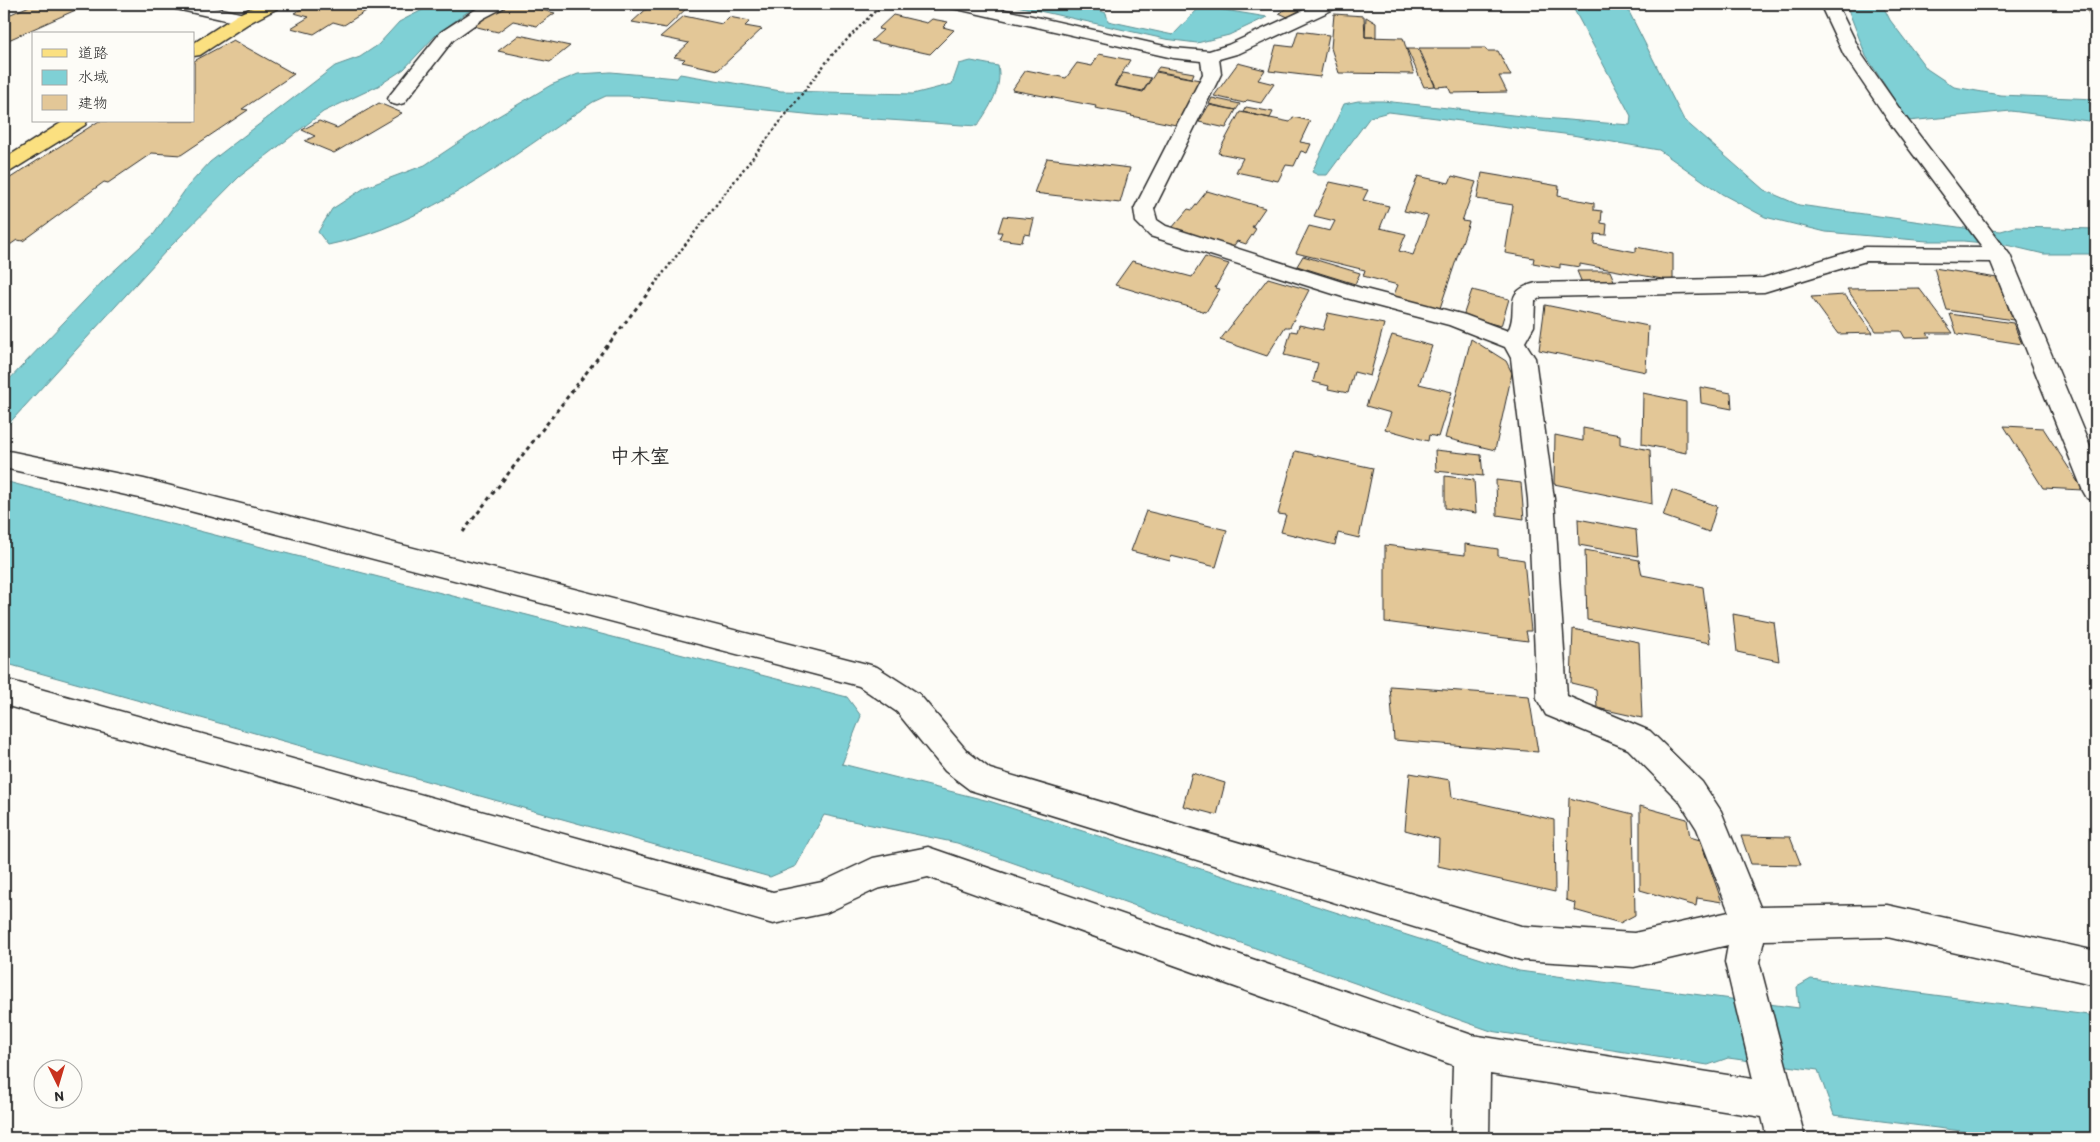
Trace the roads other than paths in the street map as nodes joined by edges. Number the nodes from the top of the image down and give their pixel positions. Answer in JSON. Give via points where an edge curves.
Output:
{"nodes":[{"id":1,"x":178,"y":4,"type":"edge"},
{"id":2,"x":272,"y":4,"type":"edge"},
{"id":3,"x":497,"y":4,"type":"edge"},
{"id":4,"x":958,"y":4,"type":"edge"},
{"id":5,"x":1330,"y":4,"type":"edge"},
{"id":6,"x":1828,"y":4,"type":"edge"},
{"id":7,"x":243,"y":19,"type":"junction"},
{"id":8,"x":195,"y":50,"type":"edge"},
{"id":9,"x":1210,"y":56,"type":"junction"},
{"id":10,"x":397,"y":98,"type":"dead end"},
{"id":11,"x":76,"y":122,"type":"edge"},
{"id":12,"x":4,"y":167,"type":"edge"},
{"id":13,"x":1999,"y":255,"type":"junction"},
{"id":14,"x":1513,"y":342,"type":"junction"},
{"id":15,"x":4,"y":459,"type":"edge"},
{"id":16,"x":2096,"y":491,"type":"edge"},
{"id":17,"x":4,"y":692,"type":"edge"},
{"id":18,"x":1750,"y":924,"type":"junction"},
{"id":19,"x":2096,"y":968,"type":"edge"},
{"id":20,"x":1472,"y":1053,"type":"junction"},
{"id":21,"x":1776,"y":1101,"type":"junction"},
{"id":22,"x":1470,"y":1138,"type":"edge"},
{"id":23,"x":1786,"y":1138,"type":"edge"}],
"edges":[{"from":1,"to":7,"type":"street"},
{"from":2,"to":7,"type":"main road"},
{"from":3,"to":10,"type":"street","via":[[447,36]]},
{"from":4,"to":9,"type":"street","via":[[1173,53]]},
{"from":5,"to":9,"type":"street","via":[[1234,49]]},
{"from":6,"to":13,"type":"street","via":[[1858,62]]},
{"from":7,"to":8,"type":"main road"},
{"from":9,"to":14,"type":"street","via":[[1212,74],[1144,209],[1147,222],[1158,231],[1354,293],[1456,320]]},
{"from":11,"to":12,"type":"main road"},
{"from":13,"to":14,"type":"street","via":[[1864,254],[1764,285],[1536,290],[1524,298],[1522,326]]},
{"from":13,"to":16,"type":"street"},
{"from":14,"to":18,"type":"street","via":[[1523,358],[1541,499],[1552,699],[1558,706],[1639,740],[1691,792],[1710,820]]},
{"from":15,"to":18,"type":"street","via":[[144,489],[867,676],[908,703],[956,761],[981,780],[1521,943],[1634,950]]},
{"from":17,"to":20,"type":"street","via":[[773,908],[826,897],[872,874],[928,862]]},
{"from":18,"to":19,"type":"street","via":[[1887,921]]},
{"from":18,"to":21,"type":"street","via":[[1742,962]]},
{"from":20,"to":21,"type":"street"},
{"from":20,"to":22,"type":"street"},
{"from":21,"to":23,"type":"street"}]}
